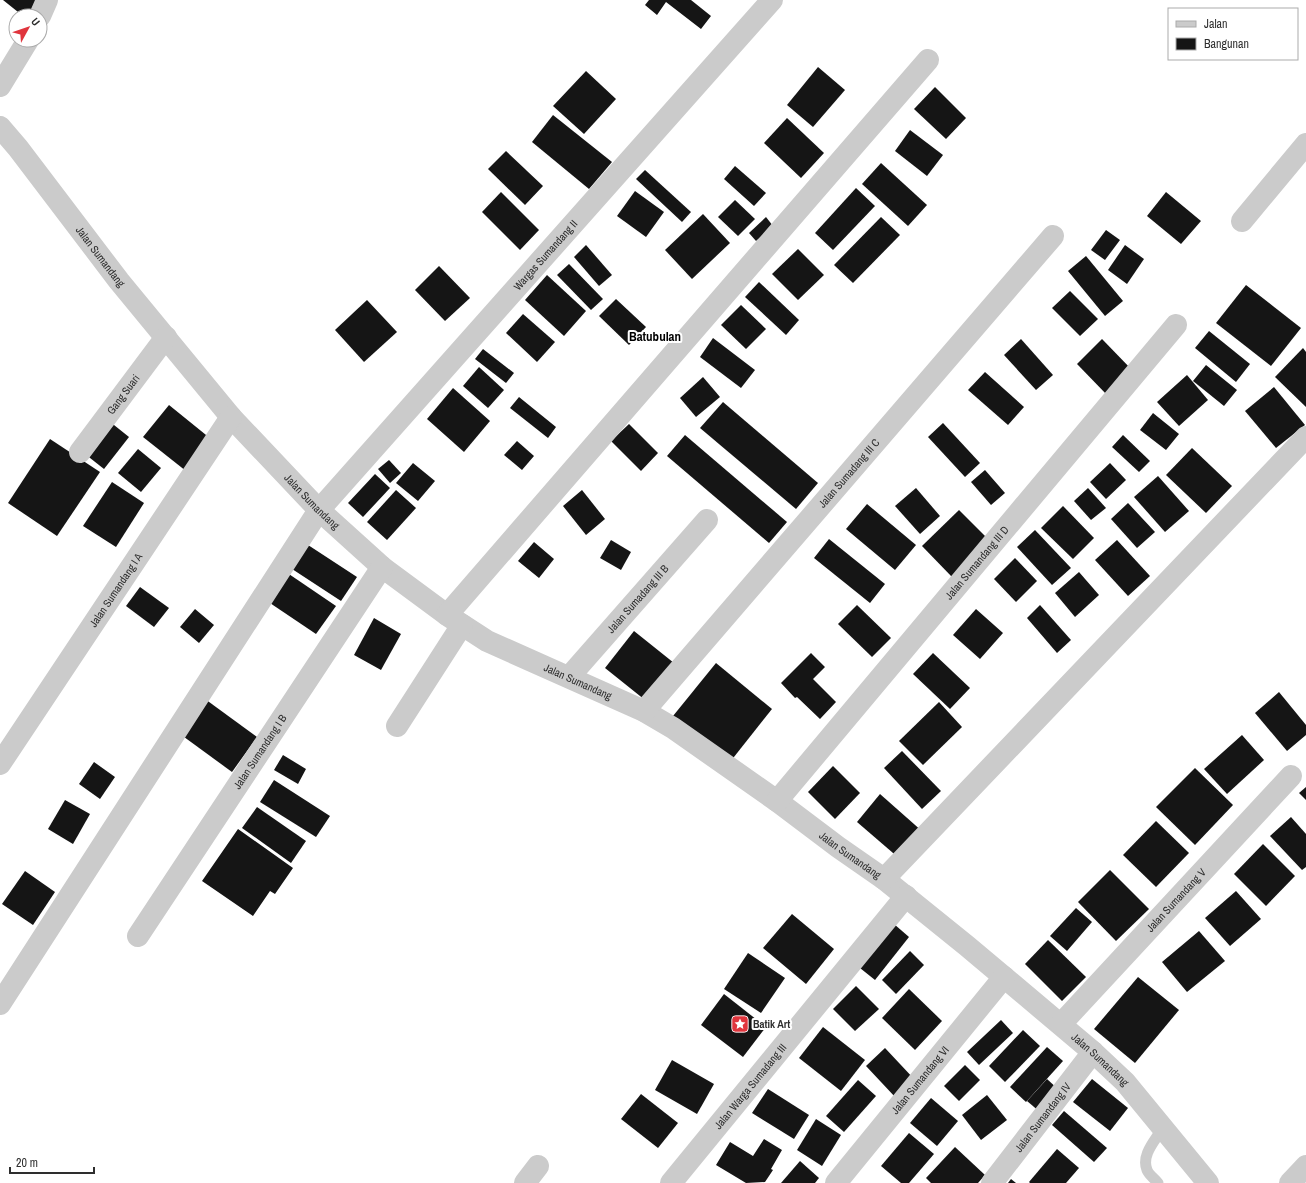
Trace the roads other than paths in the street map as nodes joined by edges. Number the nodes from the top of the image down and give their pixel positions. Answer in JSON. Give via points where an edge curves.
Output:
{"nodes":[{"id":1,"x":772,"y":0,"type":"edge"},
{"id":2,"x":23,"y":48,"type":"edge"},
{"id":3,"x":928,"y":60,"type":"dead end"},
{"id":4,"x":0,"y":86,"type":"edge"},
{"id":5,"x":0,"y":127,"type":"edge"},
{"id":6,"x":1306,"y":144,"type":"edge"},
{"id":7,"x":1242,"y":221,"type":"dead end"},
{"id":8,"x":1053,"y":236,"type":"dead end"},
{"id":9,"x":1176,"y":325,"type":"dead end"},
{"id":10,"x":166,"y":337,"type":"junction"},
{"id":11,"x":232,"y":417,"type":"junction"},
{"id":12,"x":1306,"y":437,"type":"edge"},
{"id":13,"x":80,"y":452,"type":"dead end"},
{"id":14,"x":319,"y":510,"type":"junction"},
{"id":15,"x":707,"y":520,"type":"dead end"},
{"id":16,"x":382,"y":567,"type":"junction"},
{"id":17,"x":454,"y":620,"type":"junction"},
{"id":18,"x":569,"y":677,"type":"junction"},
{"id":19,"x":644,"y":711,"type":"junction"},
{"id":20,"x":397,"y":726,"type":"dead end"},
{"id":21,"x":0,"y":764,"type":"edge"},
{"id":22,"x":1291,"y":776,"type":"dead end"},
{"id":23,"x":777,"y":801,"type":"junction"},
{"id":24,"x":884,"y":879,"type":"junction"},
{"id":25,"x":906,"y":896,"type":"junction"},
{"id":26,"x":138,"y":936,"type":"dead end"},
{"id":27,"x":1004,"y":977,"type":"junction"},
{"id":28,"x":0,"y":1004,"type":"edge"},
{"id":29,"x":1061,"y":1024,"type":"junction"},
{"id":30,"x":1093,"y":1052,"type":"junction"},
{"id":31,"x":1162,"y":1129,"type":"junction"},
{"id":32,"x":538,"y":1166,"type":"dead end"},
{"id":33,"x":1306,"y":1166,"type":"edge"},
{"id":34,"x":525,"y":1183,"type":"edge"},
{"id":35,"x":671,"y":1183,"type":"edge"},
{"id":36,"x":836,"y":1183,"type":"edge"},
{"id":37,"x":992,"y":1183,"type":"edge"},
{"id":38,"x":1158,"y":1183,"type":"edge"},
{"id":39,"x":1208,"y":1183,"type":"edge"},
{"id":40,"x":1290,"y":1183,"type":"edge"}],
"edges":[{"from":1,"to":14,"type":"street","name":"Wargas Sumandang II"},
{"from":2,"to":4,"type":"street"},
{"from":3,"to":17,"type":"street"},
{"from":5,"to":10,"type":"street","name":"Jalan Sumandang","via":[[119,281]]},
{"from":6,"to":7,"type":"street"},
{"from":8,"to":19,"type":"street","name":"Jalan Sumadang III C"},
{"from":9,"to":23,"type":"street","name":"Jalan Sumandang III D"},
{"from":10,"to":11,"type":"street","name":"Jalan Sumandang"},
{"from":10,"to":13,"type":"street","name":"Gang Suari"},
{"from":11,"to":14,"type":"street","name":"Jalan Sumandang"},
{"from":11,"to":21,"type":"street","name":"Jalan Sumandang I A"},
{"from":12,"to":24,"type":"street"},
{"from":14,"to":16,"type":"street","name":"Jalan Sumandang"},
{"from":14,"to":28,"type":"street","name":"Wargas Sumandang II"},
{"from":15,"to":18,"type":"street","name":"Jalan Sumadang III B"},
{"from":16,"to":17,"type":"street","name":"Jalan Sumandang"},
{"from":16,"to":26,"type":"street","name":"Jalan Sumandang I B"},
{"from":17,"to":18,"type":"street","name":"Jalan Sumandang","via":[[487,641]]},
{"from":17,"to":20,"type":"street"},
{"from":18,"to":19,"type":"street","name":"Jalan Sumandang"},
{"from":19,"to":23,"type":"street","name":"Jalan Sumandang","via":[[673,728]]},
{"from":22,"to":29,"type":"street","name":"Jalan Sumandang V"},
{"from":23,"to":24,"type":"street","name":"Jalan Sumandang"},
{"from":24,"to":25,"type":"street","name":"Jalan Sumandang"},
{"from":25,"to":27,"type":"street","name":"Jalan Sumandang"},
{"from":25,"to":35,"type":"street","name":"Jalan Warga Sumadang III"},
{"from":27,"to":29,"type":"street","name":"Jalan Sumandang"},
{"from":27,"to":36,"type":"street","name":"Jalan Sumandang VI"},
{"from":29,"to":30,"type":"street","name":"Jalan Sumandang"},
{"from":30,"to":31,"type":"street","name":"Jalan Sumandang","via":[[1125,1082]]},
{"from":30,"to":37,"type":"street","name":"Jalan Sumandang IV"},
{"from":31,"to":38,"type":"lane","via":[[1147,1151],[1147,1171]]},
{"from":31,"to":39,"type":"street","name":"Jalan Sumandang"},
{"from":32,"to":34,"type":"street"},
{"from":33,"to":40,"type":"street"}]}
